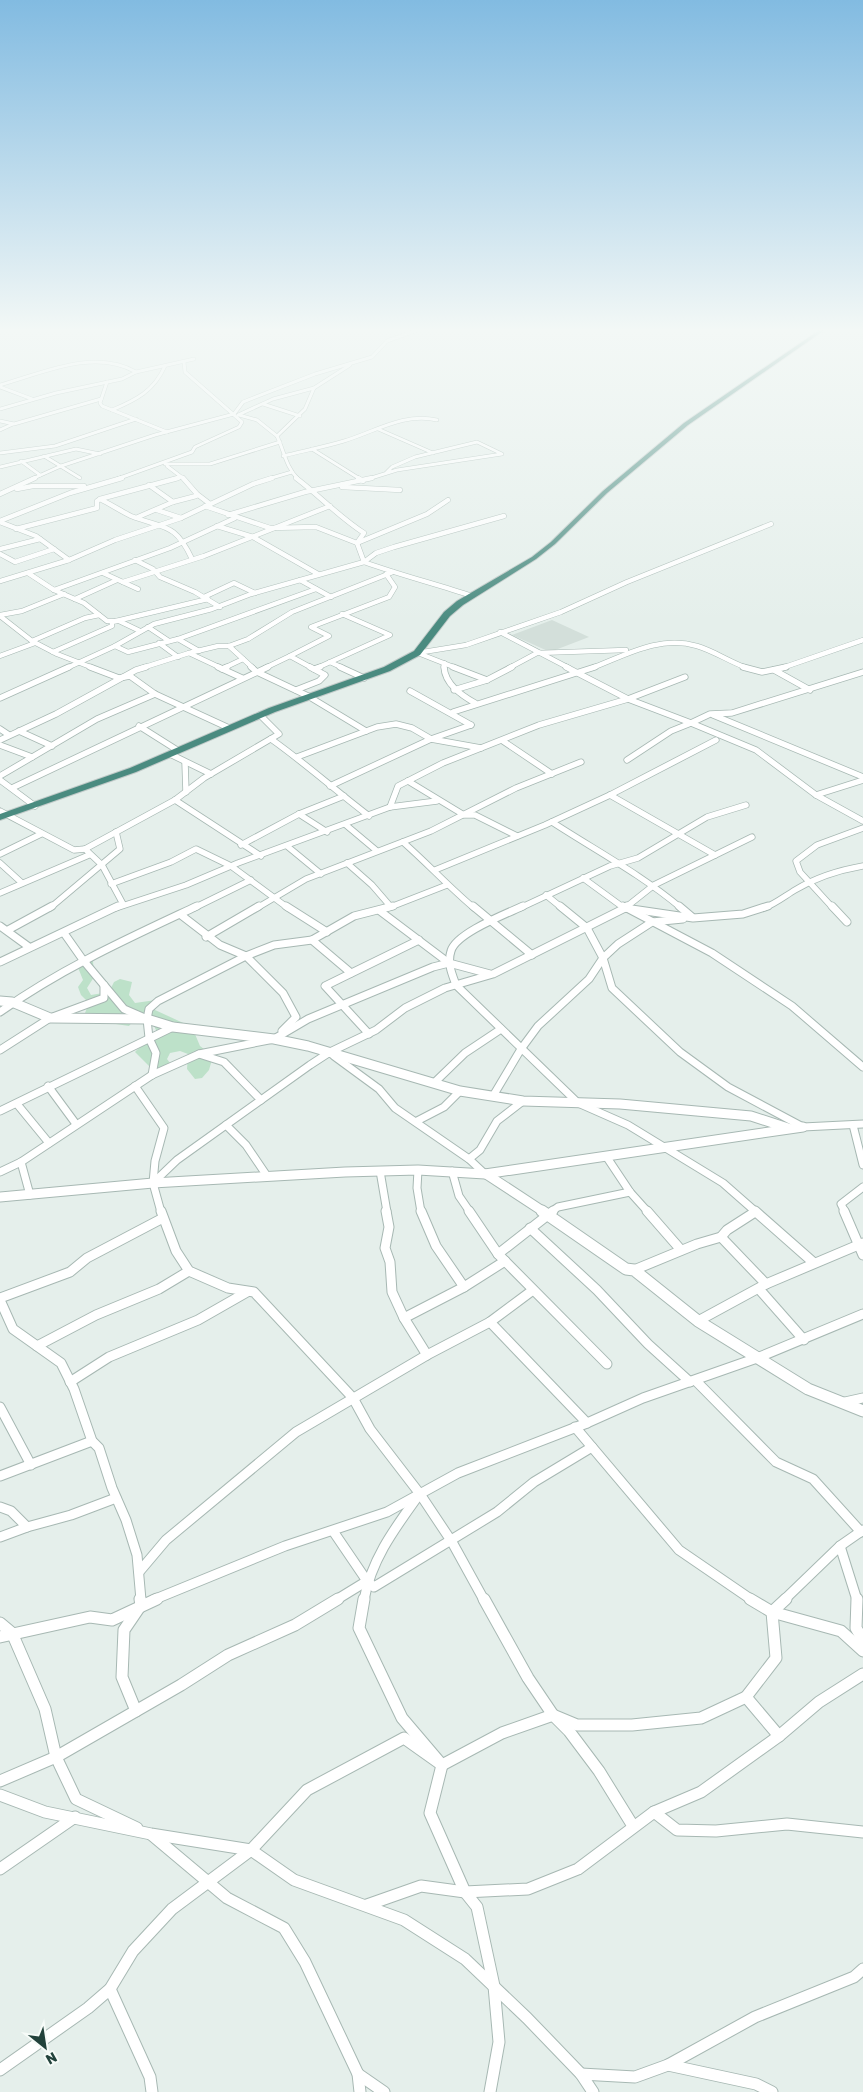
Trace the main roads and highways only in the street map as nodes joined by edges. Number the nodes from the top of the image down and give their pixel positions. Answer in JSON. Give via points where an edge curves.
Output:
{"nodes":[{"id":1,"x":680,"y":429,"type":"edge"},
{"id":2,"x":2,"y":814,"type":"edge"}],
"edges":[{"from":1,"to":2,"type":"highway","via":[[605,492],[553,543],[447,614],[417,653],[387,669],[308,696],[170,754],[35,806]]}]}
